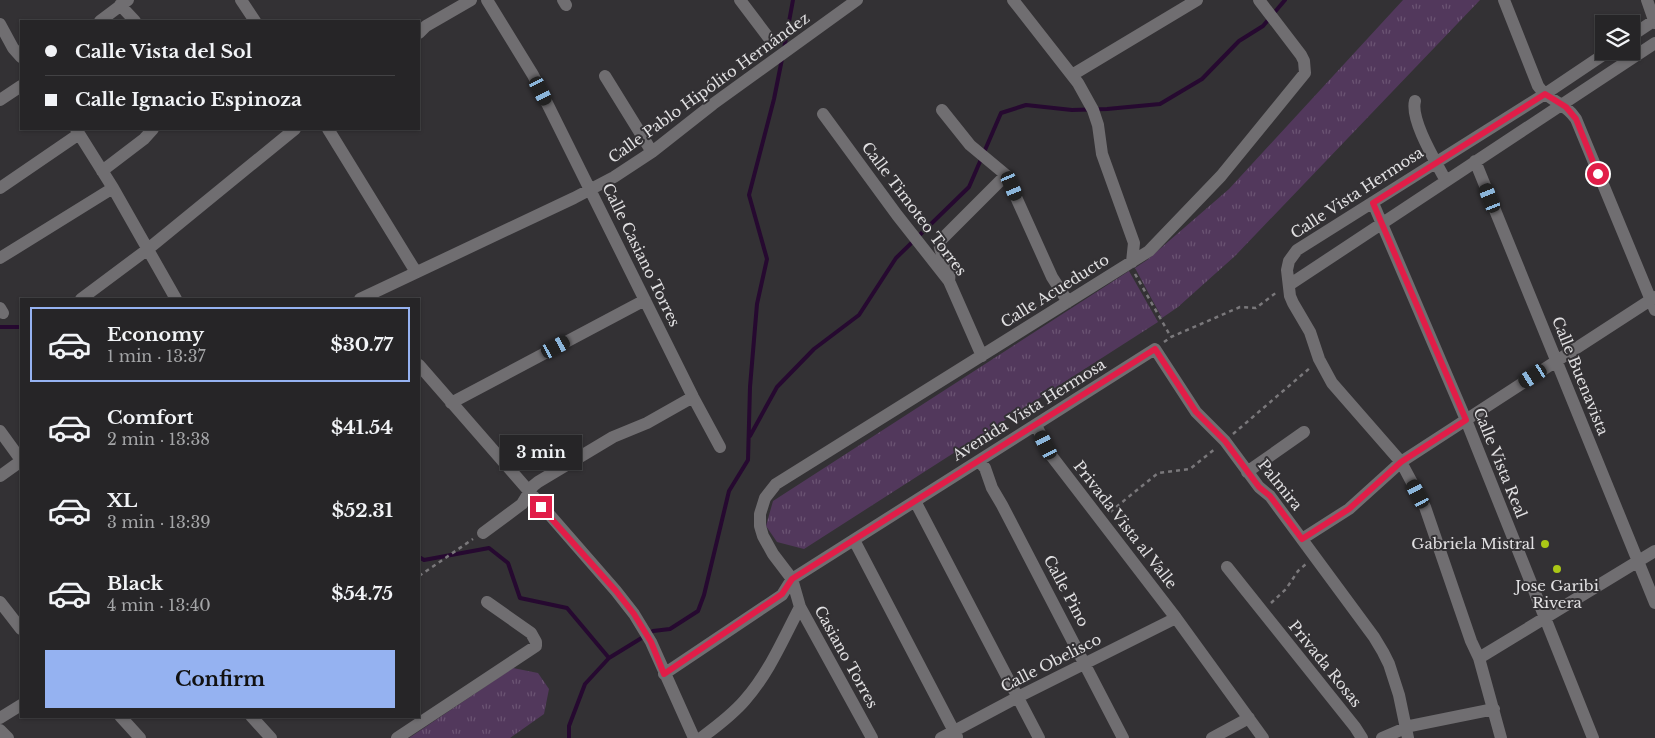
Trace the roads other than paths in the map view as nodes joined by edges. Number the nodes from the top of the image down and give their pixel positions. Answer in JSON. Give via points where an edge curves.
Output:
{"nodes":[{"id":1,"x":241,"y":0,"type":"edge"},
{"id":2,"x":471,"y":0,"type":"edge"},
{"id":3,"x":487,"y":0,"type":"edge"},
{"id":4,"x":740,"y":0,"type":"edge"},
{"id":5,"x":857,"y":0,"type":"edge"},
{"id":6,"x":1013,"y":0,"type":"edge"},
{"id":7,"x":1197,"y":0,"type":"edge"},
{"id":8,"x":1504,"y":0,"type":"edge"},
{"id":9,"x":1647,"y":0,"type":"edge"},
{"id":10,"x":124,"y":3,"type":"edge"},
{"id":11,"x":1263,"y":5,"type":"edge"},
{"id":12,"x":101,"y":20,"type":"edge"},
{"id":13,"x":134,"y":20,"type":"edge"},
{"id":14,"x":254,"y":20,"type":"edge"},
{"id":15,"x":1655,"y":21,"type":"edge"},
{"id":16,"x":0,"y":24,"type":"edge"},
{"id":17,"x":1640,"y":30,"type":"edge"},
{"id":18,"x":420,"y":32,"type":"edge"},
{"id":19,"x":768,"y":37,"type":"dead end"},
{"id":20,"x":1655,"y":43,"type":"edge"},
{"id":21,"x":20,"y":56,"type":"edge"},
{"id":22,"x":1595,"y":60,"type":"edge"},
{"id":23,"x":1072,"y":75,"type":"junction"},
{"id":24,"x":605,"y":76,"type":"dead end"},
{"id":25,"x":20,"y":87,"type":"edge"},
{"id":26,"x":1545,"y":94,"type":"junction"},
{"id":27,"x":0,"y":100,"type":"edge"},
{"id":28,"x":1415,"y":101,"type":"dead end"},
{"id":29,"x":1561,"y":104,"type":"junction"},
{"id":30,"x":942,"y":110,"type":"dead end"},
{"id":31,"x":823,"y":114,"type":"dead end"},
{"id":32,"x":152,"y":130,"type":"edge"},
{"id":33,"x":294,"y":130,"type":"edge"},
{"id":34,"x":329,"y":130,"type":"edge"},
{"id":35,"x":77,"y":132,"type":"edge"},
{"id":36,"x":652,"y":152,"type":"junction"},
{"id":37,"x":1475,"y":161,"type":"junction"},
{"id":38,"x":1436,"y":162,"type":"junction"},
{"id":39,"x":102,"y":171,"type":"junction"},
{"id":40,"x":1006,"y":175,"type":"junction"},
{"id":41,"x":1446,"y":181,"type":"junction"},
{"id":42,"x":0,"y":188,"type":"edge"},
{"id":43,"x":113,"y":188,"type":"junction"},
{"id":44,"x":591,"y":190,"type":"junction"},
{"id":45,"x":1373,"y":203,"type":"junction"},
{"id":46,"x":1381,"y":223,"type":"junction"},
{"id":47,"x":148,"y":249,"type":"junction"},
{"id":48,"x":0,"y":258,"type":"edge"},
{"id":49,"x":1131,"y":263,"type":"junction"},
{"id":50,"x":416,"y":272,"type":"junction"},
{"id":51,"x":946,"y":277,"type":"junction"},
{"id":52,"x":1289,"y":285,"type":"junction"},
{"id":53,"x":82,"y":298,"type":"edge"},
{"id":54,"x":175,"y":298,"type":"edge"},
{"id":55,"x":362,"y":298,"type":"edge"},
{"id":56,"x":645,"y":300,"type":"junction"},
{"id":57,"x":1068,"y":302,"type":"junction"},
{"id":58,"x":1654,"y":302,"type":"edge"},
{"id":59,"x":1155,"y":349,"type":"joint"},
{"id":60,"x":982,"y":356,"type":"junction"},
{"id":61,"x":1556,"y":361,"type":"junction"},
{"id":62,"x":420,"y":366,"type":"edge"},
{"id":63,"x":693,"y":397,"type":"junction"},
{"id":64,"x":451,"y":403,"type":"junction"},
{"id":65,"x":1466,"y":420,"type":"junction"},
{"id":66,"x":1036,"y":425,"type":"junction"},
{"id":67,"x":0,"y":431,"type":"edge"},
{"id":68,"x":1304,"y":432,"type":"dead end"},
{"id":69,"x":720,"y":447,"type":"dead end"},
{"id":70,"x":20,"y":460,"type":"edge"},
{"id":71,"x":979,"y":461,"type":"junction"},
{"id":72,"x":20,"y":462,"type":"edge"},
{"id":73,"x":1401,"y":462,"type":"junction"},
{"id":74,"x":1247,"y":472,"type":"junction"},
{"id":75,"x":0,"y":476,"type":"edge"},
{"id":76,"x":776,"y":484,"type":"joint"},
{"id":77,"x":529,"y":493,"type":"junction"},
{"id":78,"x":915,"y":501,"type":"junction"},
{"id":79,"x":483,"y":533,"type":"road end"},
{"id":80,"x":1302,"y":539,"type":"junction"},
{"id":81,"x":854,"y":540,"type":"junction"},
{"id":82,"x":1655,"y":551,"type":"edge"},
{"id":83,"x":1638,"y":562,"type":"junction"},
{"id":84,"x":1227,"y":567,"type":"dead end"},
{"id":85,"x":792,"y":579,"type":"junction"},
{"id":86,"x":0,"y":602,"type":"edge"},
{"id":87,"x":486,"y":602,"type":"dead end"},
{"id":88,"x":1655,"y":602,"type":"edge"},
{"id":89,"x":800,"y":607,"type":"junction"},
{"id":90,"x":1176,"y":618,"type":"junction"},
{"id":91,"x":1544,"y":619,"type":"junction"},
{"id":92,"x":20,"y":628,"type":"edge"},
{"id":93,"x":1479,"y":658,"type":"junction"},
{"id":94,"x":1085,"y":663,"type":"junction"},
{"id":95,"x":664,"y":674,"type":"junction"},
{"id":96,"x":1018,"y":697,"type":"junction"},
{"id":97,"x":20,"y":706,"type":"edge"},
{"id":98,"x":1494,"y":708,"type":"junction"},
{"id":99,"x":0,"y":718,"type":"edge"},
{"id":100,"x":122,"y":718,"type":"edge"},
{"id":101,"x":253,"y":718,"type":"edge"},
{"id":102,"x":1249,"y":718,"type":"junction"},
{"id":103,"x":0,"y":730,"type":"edge"},
{"id":104,"x":1407,"y":733,"type":"edge"},
{"id":105,"x":956,"y":734,"type":"edge"},
{"id":106,"x":8,"y":738,"type":"edge"},
{"id":107,"x":140,"y":738,"type":"edge"},
{"id":108,"x":271,"y":738,"type":"edge"},
{"id":109,"x":397,"y":738,"type":"edge"},
{"id":110,"x":694,"y":738,"type":"edge"},
{"id":111,"x":701,"y":738,"type":"edge"},
{"id":112,"x":872,"y":738,"type":"edge"},
{"id":113,"x":941,"y":738,"type":"edge"},
{"id":114,"x":1039,"y":738,"type":"edge"},
{"id":115,"x":1123,"y":738,"type":"edge"},
{"id":116,"x":1212,"y":738,"type":"edge"},
{"id":117,"x":1264,"y":738,"type":"edge"},
{"id":118,"x":1362,"y":738,"type":"edge"},
{"id":119,"x":1382,"y":738,"type":"edge"},
{"id":120,"x":1501,"y":738,"type":"edge"},
{"id":121,"x":1592,"y":738,"type":"edge"}],
"edges":[{"from":1,"to":14,"type":"street"},
{"from":2,"to":18,"type":"street"},
{"from":3,"to":44,"type":"street","name":"Calle Casiano Torres","via":[[529,68]]},
{"from":4,"to":19,"type":"street"},
{"from":5,"to":36,"type":"street","name":"Calle Pablo Hipólito Hernández"},
{"from":6,"to":23,"type":"street"},
{"from":7,"to":23,"type":"street"},
{"from":8,"to":26,"type":"street","via":[[1538,86]]},
{"from":9,"to":15,"type":"street"},
{"from":10,"to":12,"type":"street"},
{"from":10,"to":13,"type":"street"},
{"from":11,"to":49,"type":"street","name":"Calle Acueducto","via":[[1301,55],[1305,73],[1221,176],[1149,251]]},
{"from":15,"to":17,"type":"street"},
{"from":16,"to":21,"type":"street"},
{"from":20,"to":29,"type":"street"},
{"from":22,"to":26,"type":"street","name":"Calle Vista Hermosa"},
{"from":23,"to":49,"type":"street","via":[[1096,117],[1101,150],[1134,243]]},
{"from":24,"to":36,"type":"street"},
{"from":25,"to":27,"type":"street"},
{"from":26,"to":29,"type":"street"},
{"from":26,"to":38,"type":"street","name":"Calle Vista Hermosa"},
{"from":28,"to":38,"type":"street","via":[[1413,107],[1417,122]]},
{"from":29,"to":37,"type":"street"},
{"from":29,"to":58,"type":"street","via":[[1576,119]]},
{"from":30,"to":40,"type":"street","via":[[970,145]]},
{"from":31,"to":51,"type":"street","name":"Calle Timoteo Torres"},
{"from":32,"to":39,"type":"street"},
{"from":33,"to":47,"type":"street"},
{"from":34,"to":50,"type":"street"},
{"from":35,"to":39,"type":"street"},
{"from":35,"to":42,"type":"street"},
{"from":36,"to":44,"type":"street","name":"Calle Pablo Hipólito Hernández"},
{"from":37,"to":41,"type":"street"},
{"from":37,"to":61,"type":"street","name":"Calle Buenavista"},
{"from":38,"to":41,"type":"street"},
{"from":38,"to":45,"type":"street","name":"Calle Vista Hermosa"},
{"from":39,"to":43,"type":"street"},
{"from":40,"to":51,"type":"street","via":[[940,240],[939,246],[950,272]]},
{"from":40,"to":57,"type":"street","via":[[1052,277]]},
{"from":41,"to":46,"type":"street"},
{"from":43,"to":47,"type":"street"},
{"from":43,"to":48,"type":"street"},
{"from":44,"to":50,"type":"street","name":"Calle Pablo Hipólito Hernández"},
{"from":44,"to":56,"type":"street","name":"Calle Casiano Torres"},
{"from":45,"to":46,"type":"street","name":"Calle Vista Real"},
{"from":45,"to":52,"type":"street","name":"Calle Vista Hermosa","via":[[1297,250],[1289,261]]},
{"from":46,"to":52,"type":"street"},
{"from":46,"to":65,"type":"street","name":"Calle Vista Real"},
{"from":47,"to":53,"type":"street"},
{"from":47,"to":54,"type":"street"},
{"from":49,"to":57,"type":"street","name":"Calle Acueducto"},
{"from":50,"to":55,"type":"street","name":"Calle Pablo Hipólito Hernández"},
{"from":51,"to":60,"type":"street","name":"Calle Timoteo Torres"},
{"from":52,"to":73,"type":"street","name":"Calle Vista Hermosa","via":[[1292,303],[1310,332],[1327,374]]},
{"from":56,"to":63,"type":"street","name":"Calle Casiano Torres"},
{"from":56,"to":64,"type":"street"},
{"from":57,"to":60,"type":"street","name":"Calle Acueducto"},
{"from":58,"to":61,"type":"street"},
{"from":59,"to":66,"type":"street","name":"Avenida Vista Hermosa"},
{"from":59,"to":74,"type":"street","name":"Palmira","via":[[1196,412],[1225,441]]},
{"from":60,"to":76,"type":"street","name":"Calle Acueducto"},
{"from":61,"to":65,"type":"street"},
{"from":61,"to":83,"type":"street","name":"Calle Buenavista"},
{"from":62,"to":64,"type":"street"},
{"from":63,"to":69,"type":"street","name":"Calle Casiano Torres"},
{"from":63,"to":77,"type":"street","via":[[605,442],[538,482]]},
{"from":64,"to":77,"type":"street"},
{"from":65,"to":73,"type":"street"},
{"from":65,"to":91,"type":"street","name":"Calle Vista Real"},
{"from":66,"to":71,"type":"street","name":"Avenida Vista Hermosa"},
{"from":66,"to":90,"type":"street","name":"Privada Vista al Valle","via":[[1050,454]]},
{"from":67,"to":70,"type":"street"},
{"from":68,"to":74,"type":"street"},
{"from":71,"to":78,"type":"street","name":"Avenida Vista Hermosa"},
{"from":71,"to":94,"type":"street","name":"Calle Pino"},
{"from":72,"to":75,"type":"street"},
{"from":73,"to":80,"type":"street","via":[[1349,509]]},
{"from":73,"to":93,"type":"street","name":"Calle Vista Hermosa","via":[[1429,515]]},
{"from":74,"to":80,"type":"street","name":"Palmira","via":[[1270,496]]},
{"from":76,"to":85,"type":"street","name":"Casiano Torres","via":[[765,498],[760,526],[770,550]]},
{"from":77,"to":79,"type":"street","via":[[522,504]]},
{"from":77,"to":95,"type":"street","via":[[616,591],[643,627]]},
{"from":78,"to":81,"type":"street","name":"Avenida Vista Hermosa"},
{"from":78,"to":96,"type":"street"},
{"from":80,"to":104,"type":"street","name":"Palmira","via":[[1374,637],[1389,664]]},
{"from":81,"to":85,"type":"street","name":"Avenida Vista Hermosa"},
{"from":81,"to":105,"type":"street"},
{"from":82,"to":83,"type":"street"},
{"from":83,"to":88,"type":"street","name":"Calle Buenavista"},
{"from":83,"to":91,"type":"street"},
{"from":84,"to":118,"type":"street","name":"Privada Rosas"},
{"from":85,"to":89,"type":"street","name":"Casiano Torres"},
{"from":85,"to":95,"type":"street","name":"Avenida Vista Hermosa","via":[[782,594]]},
{"from":86,"to":92,"type":"street"},
{"from":87,"to":109,"type":"street","via":[[531,633],[536,646]]},
{"from":89,"to":111,"type":"street","via":[[754,689]]},
{"from":89,"to":112,"type":"street","name":"Casiano Torres"},
{"from":90,"to":94,"type":"street","name":"Calle Obelisco"},
{"from":90,"to":102,"type":"street","name":"Privada Vista al Valle"},
{"from":91,"to":93,"type":"street"},
{"from":91,"to":121,"type":"street","name":"Calle Vista Real"},
{"from":93,"to":98,"type":"street","name":"Calle Vista Hermosa"},
{"from":94,"to":96,"type":"street","name":"Calle Obelisco"},
{"from":94,"to":115,"type":"street","name":"Calle Pino"},
{"from":95,"to":110,"type":"street"},
{"from":96,"to":105,"type":"street","name":"Calle Obelisco"},
{"from":96,"to":114,"type":"street"},
{"from":97,"to":99,"type":"street"},
{"from":98,"to":104,"type":"street"},
{"from":98,"to":120,"type":"street","name":"Calle Vista Hermosa"},
{"from":100,"to":107,"type":"street"},
{"from":101,"to":108,"type":"street"},
{"from":102,"to":116,"type":"street"},
{"from":102,"to":117,"type":"street","name":"Privada Vista al Valle"},
{"from":103,"to":106,"type":"street"},
{"from":104,"to":119,"type":"street"},
{"from":105,"to":113,"type":"street","name":"Calle Obelisco"}]}
